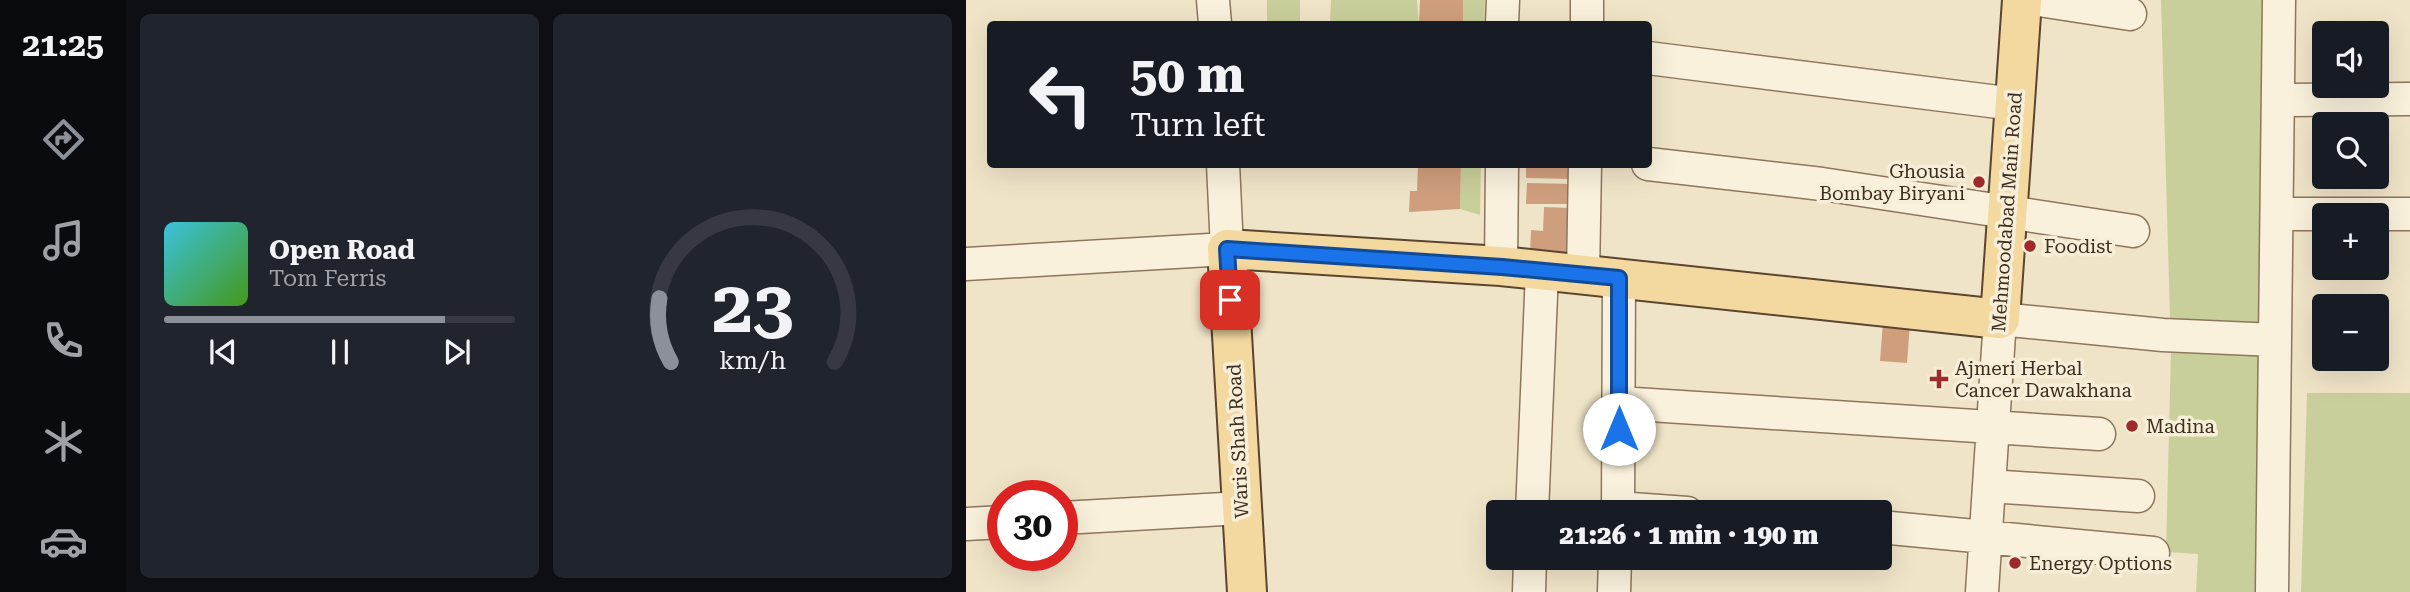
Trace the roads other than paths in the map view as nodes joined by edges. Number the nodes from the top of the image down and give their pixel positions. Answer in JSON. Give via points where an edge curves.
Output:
{"nodes":[{"id":1,"x":1213,"y":0,"type":"edge"},
{"id":2,"x":1503,"y":0,"type":"edge"},
{"id":3,"x":1587,"y":0,"type":"edge"},
{"id":4,"x":2022,"y":0,"type":"edge"},
{"id":5,"x":2039,"y":0,"type":"edge"},
{"id":6,"x":2278,"y":0,"type":"edge"},
{"id":7,"x":2130,"y":14,"type":"dead end"},
{"id":8,"x":1215,"y":21,"type":"edge"},
{"id":9,"x":1502,"y":21,"type":"edge"},
{"id":10,"x":1587,"y":21,"type":"edge"},
{"id":11,"x":1652,"y":59,"type":"edge"},
{"id":12,"x":2410,"y":99,"type":"edge"},
{"id":13,"x":2278,"y":100,"type":"junction"},
{"id":14,"x":2014,"y":104,"type":"junction"},
{"id":15,"x":1652,"y":164,"type":"edge"},
{"id":16,"x":1223,"y":168,"type":"edge"},
{"id":17,"x":1502,"y":168,"type":"edge"},
{"id":18,"x":1585,"y":168,"type":"edge"},
{"id":19,"x":2006,"y":213,"type":"junction"},
{"id":20,"x":2277,"y":214,"type":"junction"},
{"id":21,"x":2410,"y":214,"type":"edge"},
{"id":22,"x":2133,"y":230,"type":"dead end"},
{"id":23,"x":1227,"y":249,"type":"junction"},
{"id":24,"x":966,"y":264,"type":"edge"},
{"id":25,"x":1502,"y":267,"type":"junction"},
{"id":26,"x":1542,"y":271,"type":"junction"},
{"id":27,"x":1601,"y":277,"type":"junction"},
{"id":28,"x":2000,"y":318,"type":"junction"},
{"id":29,"x":2275,"y":340,"type":"junction"},
{"id":30,"x":1619,"y":403,"type":"junction"},
{"id":31,"x":1993,"y":428,"type":"junction"},
{"id":32,"x":2099,"y":434,"type":"dead end"},
{"id":33,"x":1989,"y":486,"type":"junction"},
{"id":34,"x":2138,"y":496,"type":"dead end"},
{"id":35,"x":1533,"y":500,"type":"edge"},
{"id":36,"x":1618,"y":500,"type":"edge"},
{"id":37,"x":1242,"y":508,"type":"junction"},
{"id":38,"x":1078,"y":517,"type":"edge"},
{"id":39,"x":987,"y":523,"type":"edge"},
{"id":40,"x":966,"y":524,"type":"edge"},
{"id":41,"x":1892,"y":528,"type":"edge"},
{"id":42,"x":1986,"y":535,"type":"junction"},
{"id":43,"x":2153,"y":553,"type":"dead end"},
{"id":44,"x":1530,"y":570,"type":"edge"},
{"id":45,"x":1615,"y":570,"type":"edge"},
{"id":46,"x":1247,"y":592,"type":"edge"},
{"id":47,"x":1529,"y":592,"type":"edge"},
{"id":48,"x":1614,"y":592,"type":"edge"},
{"id":49,"x":1982,"y":592,"type":"edge"},
{"id":50,"x":2272,"y":592,"type":"edge"}],
"edges":[{"from":1,"to":8,"type":"street"},
{"from":2,"to":9,"type":"street"},
{"from":3,"to":10,"type":"street"},
{"from":4,"to":14,"type":"main road","name":"Mehmoodabad Main Road"},
{"from":5,"to":7,"type":"street"},
{"from":6,"to":13,"type":"street"},
{"from":11,"to":14,"type":"street"},
{"from":12,"to":13,"type":"street"},
{"from":13,"to":20,"type":"street"},
{"from":14,"to":19,"type":"main road","name":"Mehmoodabad Main Road"},
{"from":15,"to":19,"type":"street","via":[[1822,184]]},
{"from":16,"to":23,"type":"street","name":"Waris Shah Road"},
{"from":17,"to":25,"type":"street"},
{"from":18,"to":27,"type":"street"},
{"from":19,"to":22,"type":"street"},
{"from":19,"to":28,"type":"main road","name":"Mehmoodabad Main Road"},
{"from":20,"to":21,"type":"street"},
{"from":20,"to":29,"type":"street"},
{"from":23,"to":24,"type":"street"},
{"from":23,"to":25,"type":"main road"},
{"from":23,"to":37,"type":"main road","name":"Waris Shah Road"},
{"from":25,"to":26,"type":"main road"},
{"from":26,"to":27,"type":"main road"},
{"from":26,"to":35,"type":"street"},
{"from":27,"to":28,"type":"main road"},
{"from":27,"to":30,"type":"street"},
{"from":28,"to":29,"type":"street","via":[[2163,335]]},
{"from":28,"to":31,"type":"street","name":"Mehmoodabad Main Road"},
{"from":29,"to":50,"type":"street"},
{"from":30,"to":31,"type":"street"},
{"from":30,"to":36,"type":"street"},
{"from":31,"to":32,"type":"street"},
{"from":31,"to":33,"type":"street","name":"Mehmoodabad Main Road"},
{"from":33,"to":34,"type":"street"},
{"from":33,"to":42,"type":"street","name":"Mehmoodabad Main Road"},
{"from":37,"to":38,"type":"street"},
{"from":37,"to":46,"type":"main road","name":"Waris Shah Road"},
{"from":39,"to":40,"type":"street"},
{"from":41,"to":42,"type":"street"},
{"from":42,"to":43,"type":"street"},
{"from":42,"to":49,"type":"street","name":"Mehmoodabad Main Road"},
{"from":44,"to":47,"type":"street"},
{"from":45,"to":48,"type":"street"}]}
